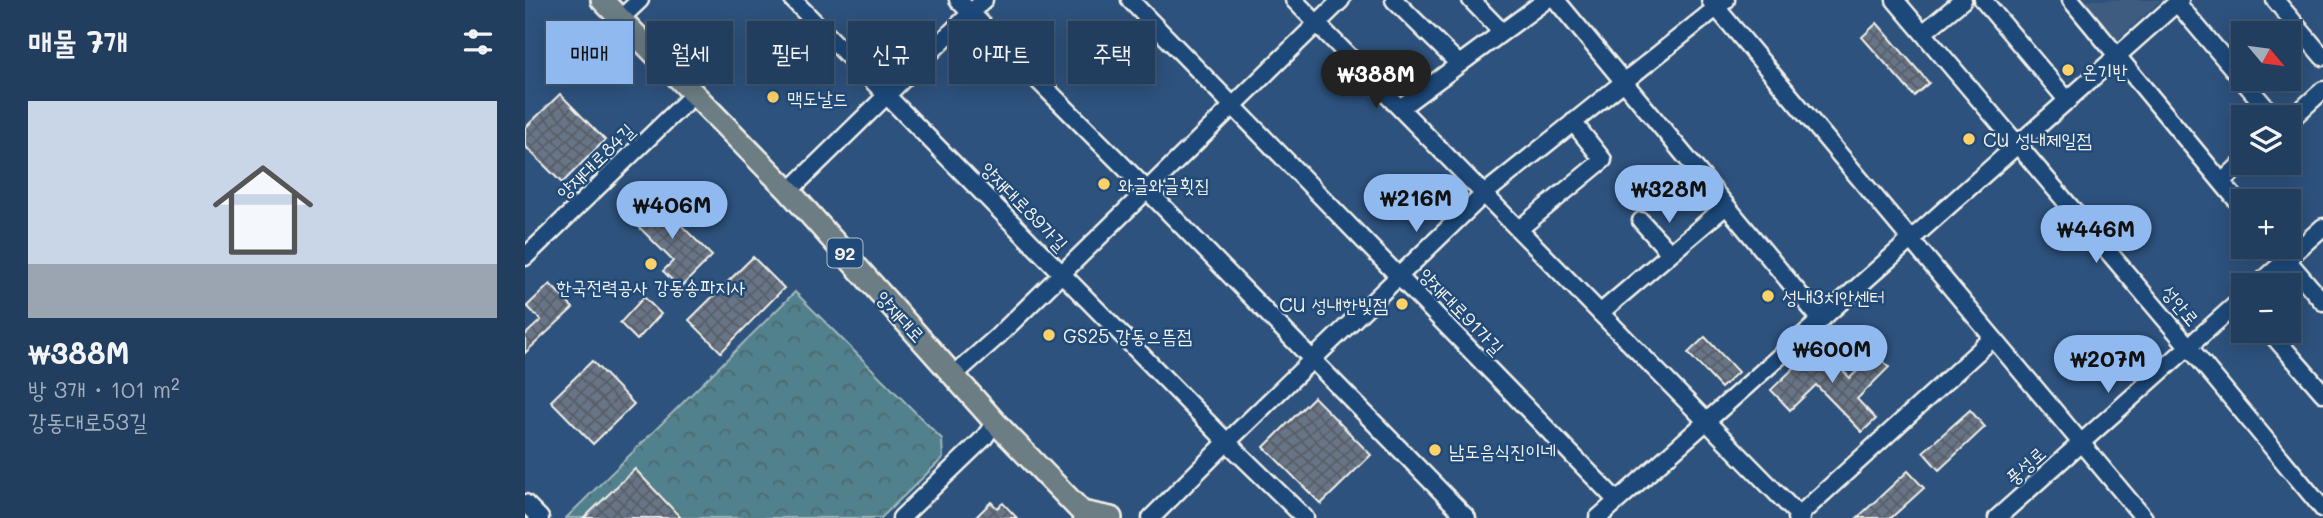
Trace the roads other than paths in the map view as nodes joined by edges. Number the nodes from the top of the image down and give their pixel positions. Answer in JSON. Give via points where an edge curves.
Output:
{"nodes":[{"id":1,"x":602,"y":0,"type":"edge"},
{"id":2,"x":640,"y":0,"type":"edge"},
{"id":3,"x":793,"y":0,"type":"edge"},
{"id":4,"x":958,"y":0,"type":"edge"},
{"id":5,"x":984,"y":0,"type":"edge"},
{"id":6,"x":1129,"y":0,"type":"edge"},
{"id":7,"x":1294,"y":0,"type":"edge"},
{"id":8,"x":1341,"y":0,"type":"edge"},
{"id":9,"x":1394,"y":0,"type":"edge"},
{"id":10,"x":1471,"y":0,"type":"edge"},
{"id":11,"x":1546,"y":0,"type":"edge"},
{"id":12,"x":1556,"y":0,"type":"edge"},
{"id":13,"x":1895,"y":0,"type":"edge"},
{"id":14,"x":1963,"y":0,"type":"edge"},
{"id":15,"x":1983,"y":0,"type":"edge"},
{"id":16,"x":2071,"y":0,"type":"edge"},
{"id":17,"x":2274,"y":0,"type":"edge"},
{"id":18,"x":2178,"y":1,"type":"edge"},
{"id":19,"x":1717,"y":3,"type":"edge"},
{"id":20,"x":971,"y":13,"type":"junction"},
{"id":21,"x":620,"y":19,"type":"junction"},
{"id":22,"x":1317,"y":23,"type":"junction"},
{"id":23,"x":1502,"y":32,"type":"junction"},
{"id":24,"x":1923,"y":33,"type":"junction"},
{"id":25,"x":2117,"y":57,"type":"junction"},
{"id":26,"x":2323,"y":57,"type":"edge"},
{"id":27,"x":1459,"y":64,"type":"junction"},
{"id":28,"x":1624,"y":82,"type":"junction"},
{"id":29,"x":2323,"y":90,"type":"edge"},
{"id":30,"x":694,"y":94,"type":"junction"},
{"id":31,"x":887,"y":95,"type":"junction"},
{"id":32,"x":2068,"y":101,"type":"junction"},
{"id":33,"x":2264,"y":105,"type":"edge"},
{"id":34,"x":1232,"y":106,"type":"junction"},
{"id":35,"x":1400,"y":108,"type":"junction"},
{"id":36,"x":2301,"y":110,"type":"edge"},
{"id":37,"x":1573,"y":122,"type":"junction"},
{"id":38,"x":2018,"y":146,"type":"junction"},
{"id":39,"x":2231,"y":173,"type":"edge"},
{"id":40,"x":2222,"y":182,"type":"junction"},
{"id":41,"x":1146,"y":190,"type":"junction"},
{"id":42,"x":789,"y":191,"type":"junction"},
{"id":43,"x":2231,"y":193,"type":"edge"},
{"id":44,"x":1484,"y":194,"type":"junction"},
{"id":45,"x":1726,"y":206,"type":"junction"},
{"id":46,"x":1641,"y":221,"type":"dead end"},
{"id":47,"x":2323,"y":227,"type":"edge"},
{"id":48,"x":1519,"y":229,"type":"junction"},
{"id":49,"x":1912,"y":240,"type":"junction"},
{"id":50,"x":2301,"y":241,"type":"edge"},
{"id":51,"x":1670,"y":253,"type":"junction"},
{"id":52,"x":525,"y":257,"type":"edge"},
{"id":53,"x":2286,"y":259,"type":"edge"},
{"id":54,"x":1061,"y":272,"type":"junction"},
{"id":55,"x":1399,"y":276,"type":"junction"},
{"id":56,"x":2323,"y":302,"type":"edge"},
{"id":57,"x":2231,"y":310,"type":"edge"},
{"id":58,"x":1601,"y":313,"type":"junction"},
{"id":59,"x":1821,"y":320,"type":"junction"},
{"id":60,"x":1993,"y":338,"type":"junction"},
{"id":61,"x":2279,"y":343,"type":"edge"},
{"id":62,"x":2189,"y":347,"type":"junction"},
{"id":63,"x":1312,"y":360,"type":"junction"},
{"id":64,"x":954,"y":375,"type":"junction"},
{"id":65,"x":2323,"y":393,"type":"edge"},
{"id":66,"x":995,"y":422,"type":"junction"},
{"id":67,"x":1706,"y":422,"type":"junction"},
{"id":68,"x":1227,"y":442,"type":"junction"},
{"id":69,"x":2081,"y":443,"type":"junction"},
{"id":70,"x":1617,"y":501,"type":"junction"},
{"id":71,"x":525,"y":503,"type":"edge"},
{"id":72,"x":2323,"y":509,"type":"edge"},
{"id":73,"x":1083,"y":515,"type":"edge"},
{"id":74,"x":1799,"y":517,"type":"edge"},
{"id":75,"x":540,"y":518,"type":"edge"},
{"id":76,"x":901,"y":518,"type":"edge"},
{"id":77,"x":1111,"y":518,"type":"edge"},
{"id":78,"x":1151,"y":518,"type":"edge"},
{"id":79,"x":1305,"y":518,"type":"edge"},
{"id":80,"x":1467,"y":518,"type":"edge"},
{"id":81,"x":1598,"y":518,"type":"edge"},
{"id":82,"x":1997,"y":518,"type":"edge"},
{"id":83,"x":2144,"y":518,"type":"edge"}],
"edges":[{"from":1,"to":21,"type":"main road","name":"양재대로","number":"92"},
{"from":2,"to":21,"type":"street"},
{"from":3,"to":31,"type":"street","name":"양재대로89가길"},
{"from":4,"to":20,"type":"street"},
{"from":5,"to":20,"type":"street"},
{"from":6,"to":34,"type":"street","name":"양재대로91가길"},
{"from":7,"to":22,"type":"street"},
{"from":8,"to":22,"type":"street"},
{"from":9,"to":27,"type":"street"},
{"from":10,"to":23,"type":"street"},
{"from":11,"to":23,"type":"street"},
{"from":12,"to":28,"type":"street"},
{"from":13,"to":24,"type":"street","name":"성안로"},
{"from":14,"to":24,"type":"street"},
{"from":15,"to":32,"type":"street"},
{"from":16,"to":25,"type":"street"},
{"from":17,"to":26,"type":"street"},
{"from":18,"to":25,"type":"street"},
{"from":18,"to":33,"type":"street"},
{"from":19,"to":28,"type":"street"},
{"from":19,"to":49,"type":"street"},
{"from":20,"to":31,"type":"street"},
{"from":20,"to":41,"type":"street"},
{"from":21,"to":30,"type":"main road","name":"양재대로","number":"92"},
{"from":22,"to":34,"type":"street"},
{"from":22,"to":35,"type":"street"},
{"from":23,"to":27,"type":"street"},
{"from":24,"to":38,"type":"street","name":"성안로"},
{"from":25,"to":32,"type":"street"},
{"from":25,"to":40,"type":"street"},
{"from":27,"to":35,"type":"street"},
{"from":28,"to":37,"type":"street"},
{"from":28,"to":45,"type":"street"},
{"from":29,"to":36,"type":"street"},
{"from":30,"to":42,"type":"main road","name":"양재대로","number":"92"},
{"from":30,"to":52,"type":"street","name":"양재대로84길"},
{"from":31,"to":42,"type":"street"},
{"from":31,"to":54,"type":"street","name":"양재대로89가길"},
{"from":32,"to":38,"type":"street"},
{"from":34,"to":41,"type":"street"},
{"from":34,"to":55,"type":"street","name":"양재대로91가길"},
{"from":35,"to":44,"type":"street"},
{"from":37,"to":44,"type":"street"},
{"from":37,"to":48,"type":"street","via":[[1603,160]]},
{"from":38,"to":49,"type":"street"},
{"from":38,"to":62,"type":"street","name":"성안로"},
{"from":39,"to":40,"type":"street"},
{"from":40,"to":43,"type":"street"},
{"from":41,"to":54,"type":"street"},
{"from":41,"to":63,"type":"street"},
{"from":42,"to":64,"type":"main road","name":"양재대로","number":"92"},
{"from":44,"to":48,"type":"street"},
{"from":44,"to":55,"type":"street"},
{"from":45,"to":51,"type":"street"},
{"from":45,"to":59,"type":"street"},
{"from":46,"to":51,"type":"street"},
{"from":47,"to":50,"type":"street"},
{"from":48,"to":58,"type":"street"},
{"from":49,"to":59,"type":"street"},
{"from":49,"to":60,"type":"street"},
{"from":51,"to":58,"type":"street"},
{"from":53,"to":56,"type":"street"},
{"from":54,"to":64,"type":"street"},
{"from":54,"to":68,"type":"street","name":"양재대로89가길"},
{"from":55,"to":63,"type":"street"},
{"from":55,"to":70,"type":"street","name":"양재대로91가길"},
{"from":57,"to":62,"type":"street","name":"풍성로"},
{"from":58,"to":67,"type":"street"},
{"from":59,"to":67,"type":"street"},
{"from":60,"to":69,"type":"street"},
{"from":60,"to":74,"type":"street"},
{"from":61,"to":65,"type":"street"},
{"from":62,"to":69,"type":"street","name":"풍성로"},
{"from":62,"to":72,"type":"street","name":"성안로"},
{"from":63,"to":68,"type":"street"},
{"from":63,"to":80,"type":"street"},
{"from":64,"to":66,"type":"main road","name":"양재대로","number":"92"},
{"from":66,"to":73,"type":"main road","name":"양재대로","number":"92"},
{"from":66,"to":76,"type":"street"},
{"from":67,"to":70,"type":"street"},
{"from":67,"to":74,"type":"street"},
{"from":68,"to":78,"type":"street"},
{"from":68,"to":79,"type":"street","name":"양재대로89가길"},
{"from":69,"to":82,"type":"street","name":"풍성로"},
{"from":69,"to":83,"type":"street"},
{"from":70,"to":81,"type":"street"},
{"from":71,"to":75,"type":"street"},
{"from":73,"to":77,"type":"main road","name":"양재대로","number":"92"}]}
